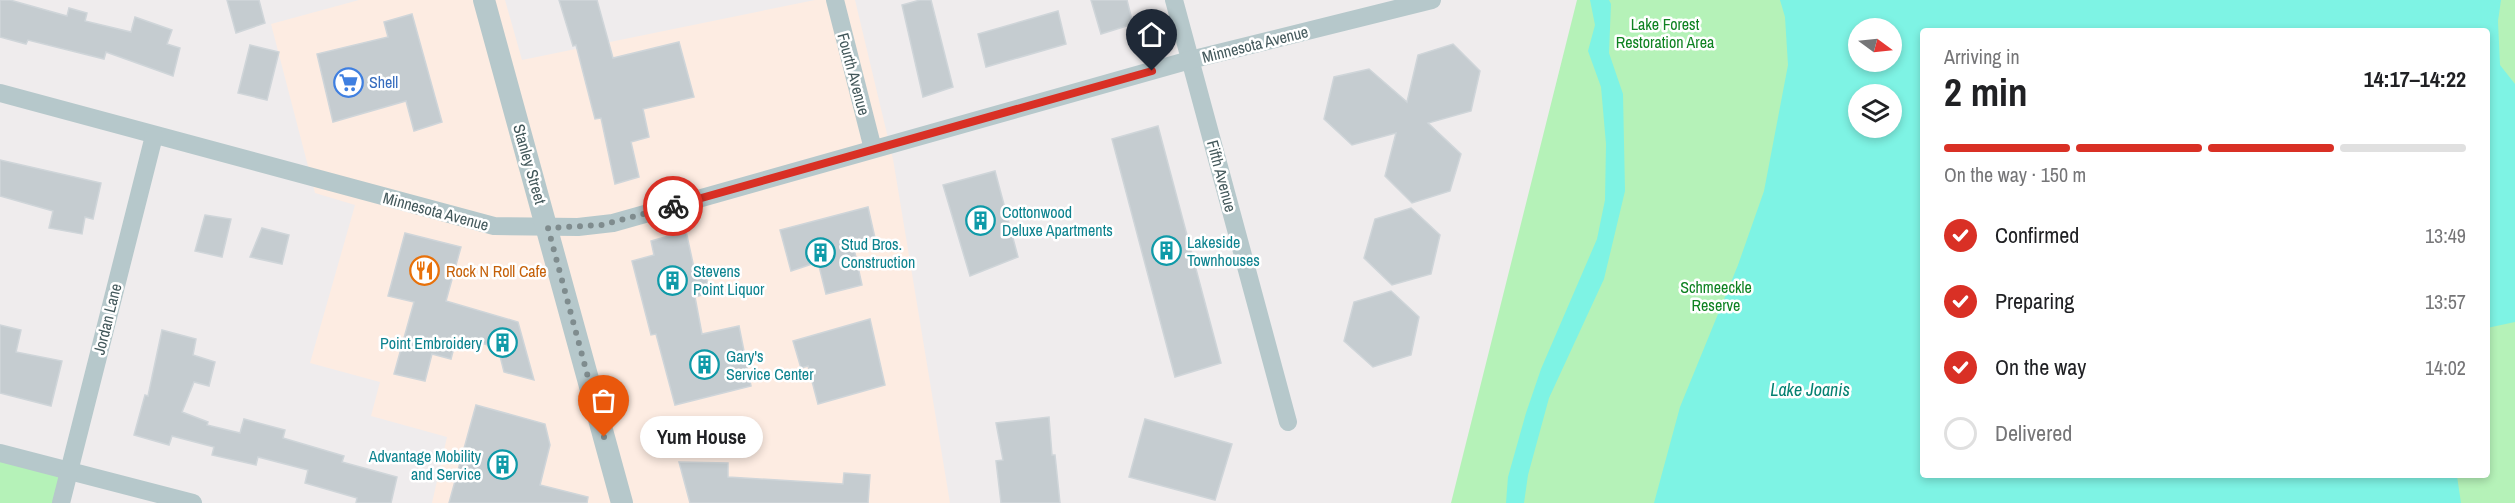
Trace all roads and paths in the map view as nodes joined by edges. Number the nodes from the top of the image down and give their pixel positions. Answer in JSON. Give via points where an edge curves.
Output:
{"nodes":[{"id":1,"x":484,"y":0,"type":"edge"},
{"id":2,"x":835,"y":0,"type":"edge"},
{"id":3,"x":1174,"y":0,"type":"edge"},
{"id":4,"x":1432,"y":0,"type":"edge"},
{"id":5,"x":1190,"y":60,"type":"junction"},
{"id":6,"x":0,"y":93,"type":"edge"},
{"id":7,"x":154,"y":136,"type":"junction"},
{"id":8,"x":873,"y":149,"type":"junction"},
{"id":9,"x":548,"y":228,"type":"junction"},
{"id":10,"x":1288,"y":422,"type":"dead end"},
{"id":11,"x":0,"y":453,"type":"edge"},
{"id":12,"x":68,"y":472,"type":"junction"},
{"id":13,"x":61,"y":503,"type":"edge"},
{"id":14,"x":193,"y":503,"type":"edge"},
{"id":15,"x":622,"y":503,"type":"edge"}],
"edges":[{"from":1,"to":9,"type":"street","name":"Stanley Street"},
{"from":2,"to":8,"type":"street","name":"Fourth Avenue"},
{"from":3,"to":5,"type":"street","name":"Fifth Avenue"},
{"from":4,"to":5,"type":"street","name":"Minnesota Avenue"},
{"from":5,"to":8,"type":"street","name":"Minnesota Avenue"},
{"from":5,"to":10,"type":"street","name":"Fifth Avenue"},
{"from":6,"to":7,"type":"street","name":"Minnesota Avenue"},
{"from":7,"to":9,"type":"street","name":"Minnesota Avenue","via":[[494,226]]},
{"from":7,"to":12,"type":"street","name":"Jordan Lane"},
{"from":8,"to":9,"type":"street","name":"Minnesota Avenue","via":[[613,223]]},
{"from":9,"to":15,"type":"street","name":"Stanley Street"},
{"from":11,"to":12,"type":"street"},
{"from":12,"to":13,"type":"street","name":"Jordan Lane"},
{"from":12,"to":14,"type":"street"}]}
